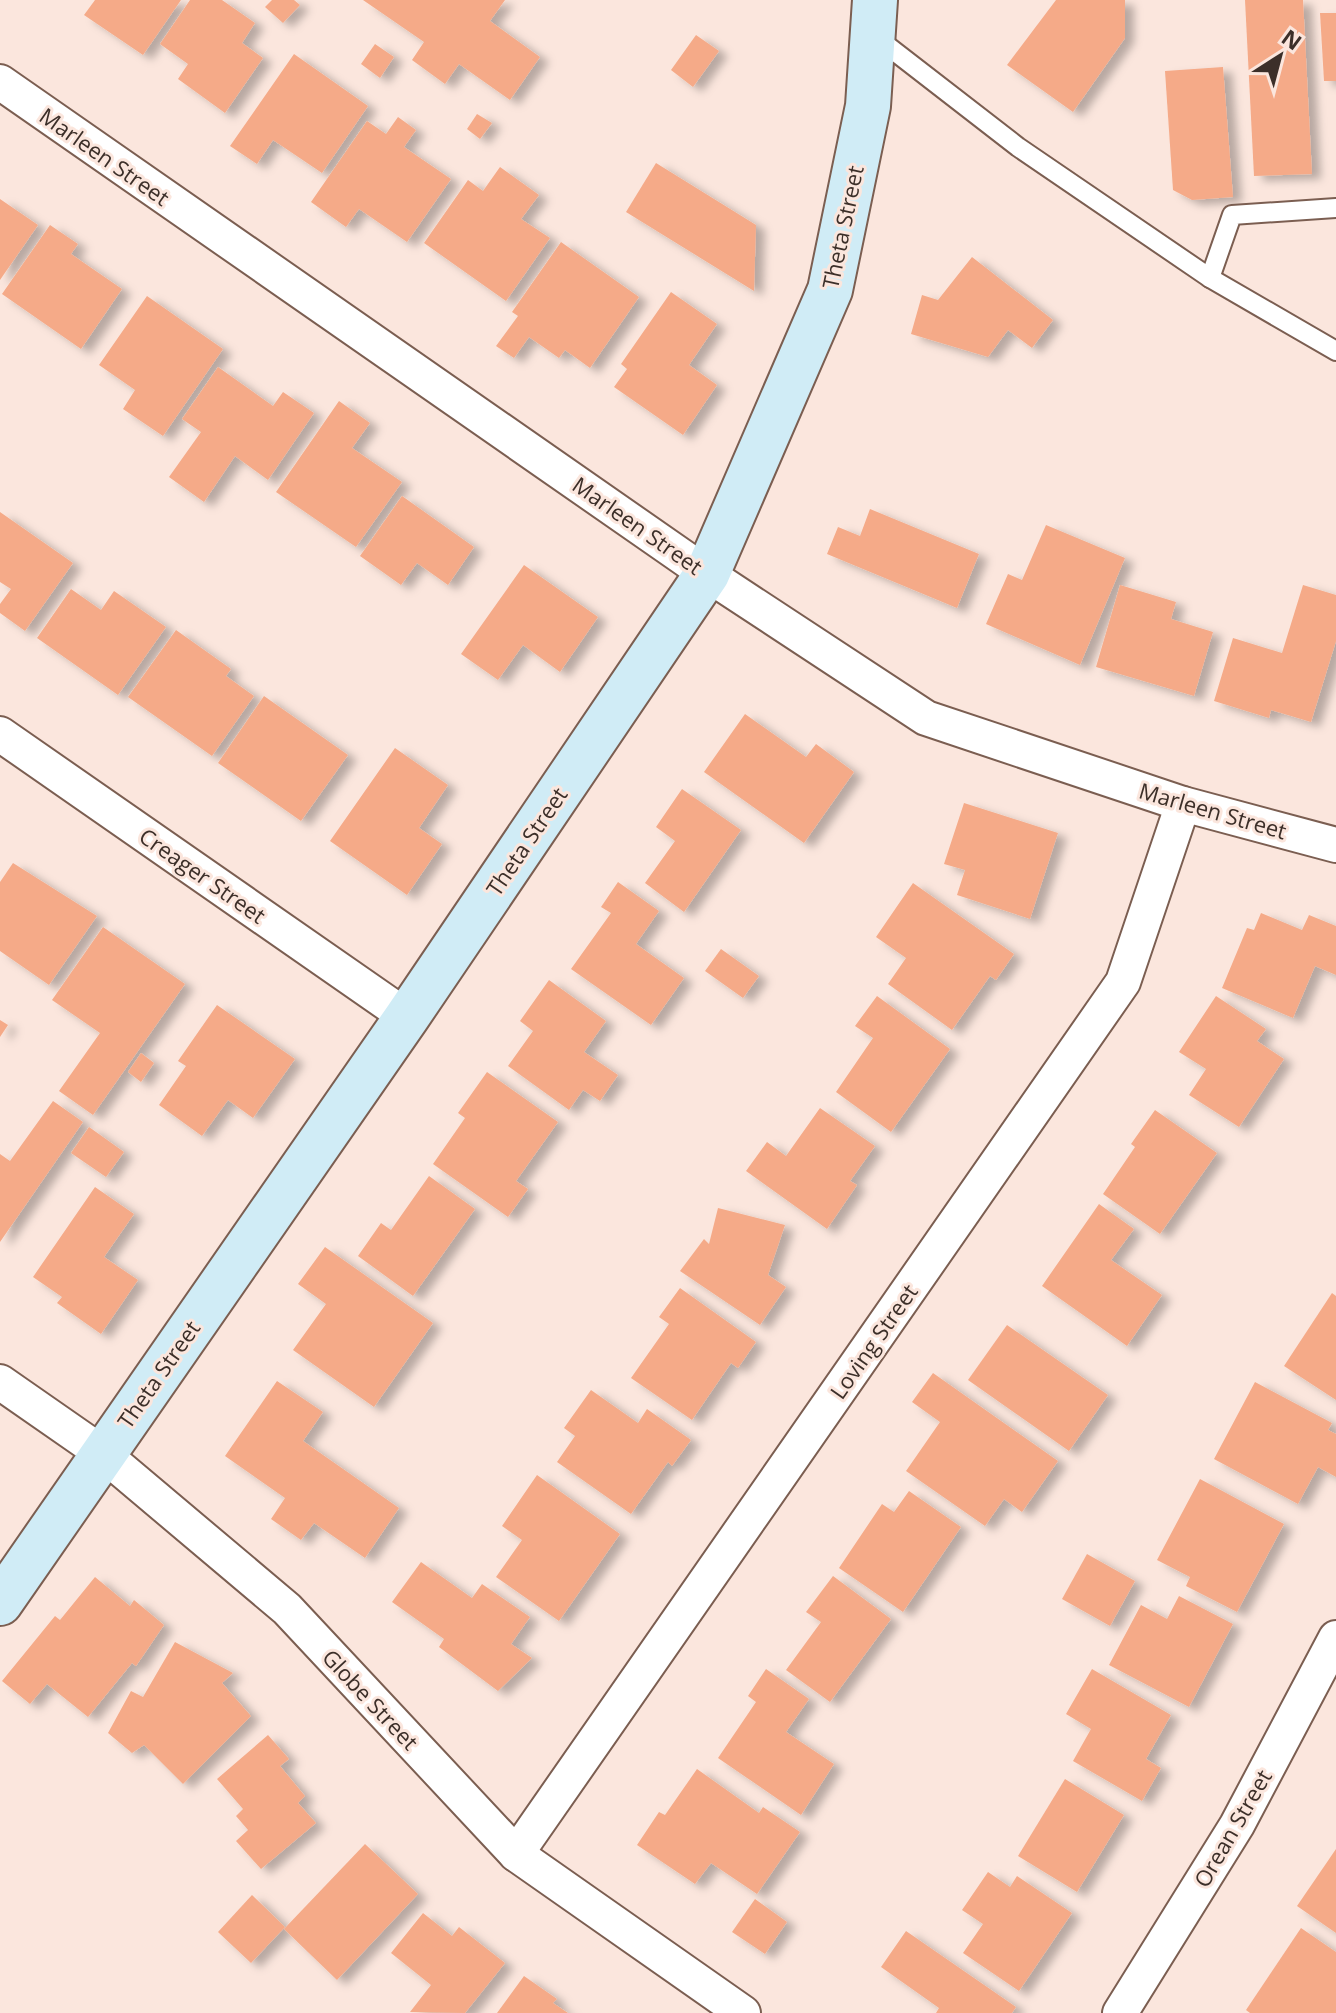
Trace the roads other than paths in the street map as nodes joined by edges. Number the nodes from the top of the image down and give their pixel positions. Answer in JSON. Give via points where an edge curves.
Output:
{"nodes":[{"id":1,"x":874,"y":18,"type":"edge"},
{"id":2,"x":0,"y":82,"type":"edge"},
{"id":3,"x":1336,"y":208,"type":"edge"},
{"id":4,"x":1210,"y":278,"type":"junction"},
{"id":5,"x":1336,"y":351,"type":"edge"},
{"id":6,"x":707,"y":574,"type":"junction"},
{"id":7,"x":0,"y":734,"type":"edge"},
{"id":8,"x":1183,"y":804,"type":"junction"},
{"id":9,"x":1336,"y":845,"type":"edge"},
{"id":10,"x":407,"y":1017,"type":"junction"},
{"id":11,"x":0,"y":1382,"type":"edge"},
{"id":12,"x":102,"y":1453,"type":"junction"},
{"id":13,"x":0,"y":1603,"type":"edge"},
{"id":14,"x":1336,"y":1638,"type":"edge"},
{"id":15,"x":516,"y":1854,"type":"junction"},
{"id":16,"x":743,"y":2013,"type":"edge"},
{"id":17,"x":1120,"y":2013,"type":"edge"}],
"edges":[{"from":1,"to":4,"type":"lane","via":[[1018,147]]},
{"from":1,"to":6,"type":"street","name":"Theta Street","via":[[868,106],[830,290]]},
{"from":2,"to":6,"type":"street","name":"Marleen Street"},
{"from":3,"to":4,"type":"lane","via":[[1232,215]]},
{"from":4,"to":5,"type":"lane"},
{"from":6,"to":8,"type":"street","name":"Marleen Street","via":[[926,718]]},
{"from":6,"to":10,"type":"street","name":"Theta Street"},
{"from":7,"to":10,"type":"street","name":"Creager Street"},
{"from":8,"to":9,"type":"street","name":"Marleen Street"},
{"from":8,"to":15,"type":"street","name":"Loving Street","via":[[1123,982]]},
{"from":10,"to":12,"type":"street","name":"Theta Street"},
{"from":11,"to":12,"type":"street","name":"Globe Street"},
{"from":12,"to":13,"type":"street","name":"Theta Street"},
{"from":12,"to":15,"type":"street","name":"Globe Street","via":[[287,1609]]},
{"from":14,"to":17,"type":"street","name":"Orean Street","via":[[1237,1825]]},
{"from":15,"to":16,"type":"street","name":"Globe Street"}]}
